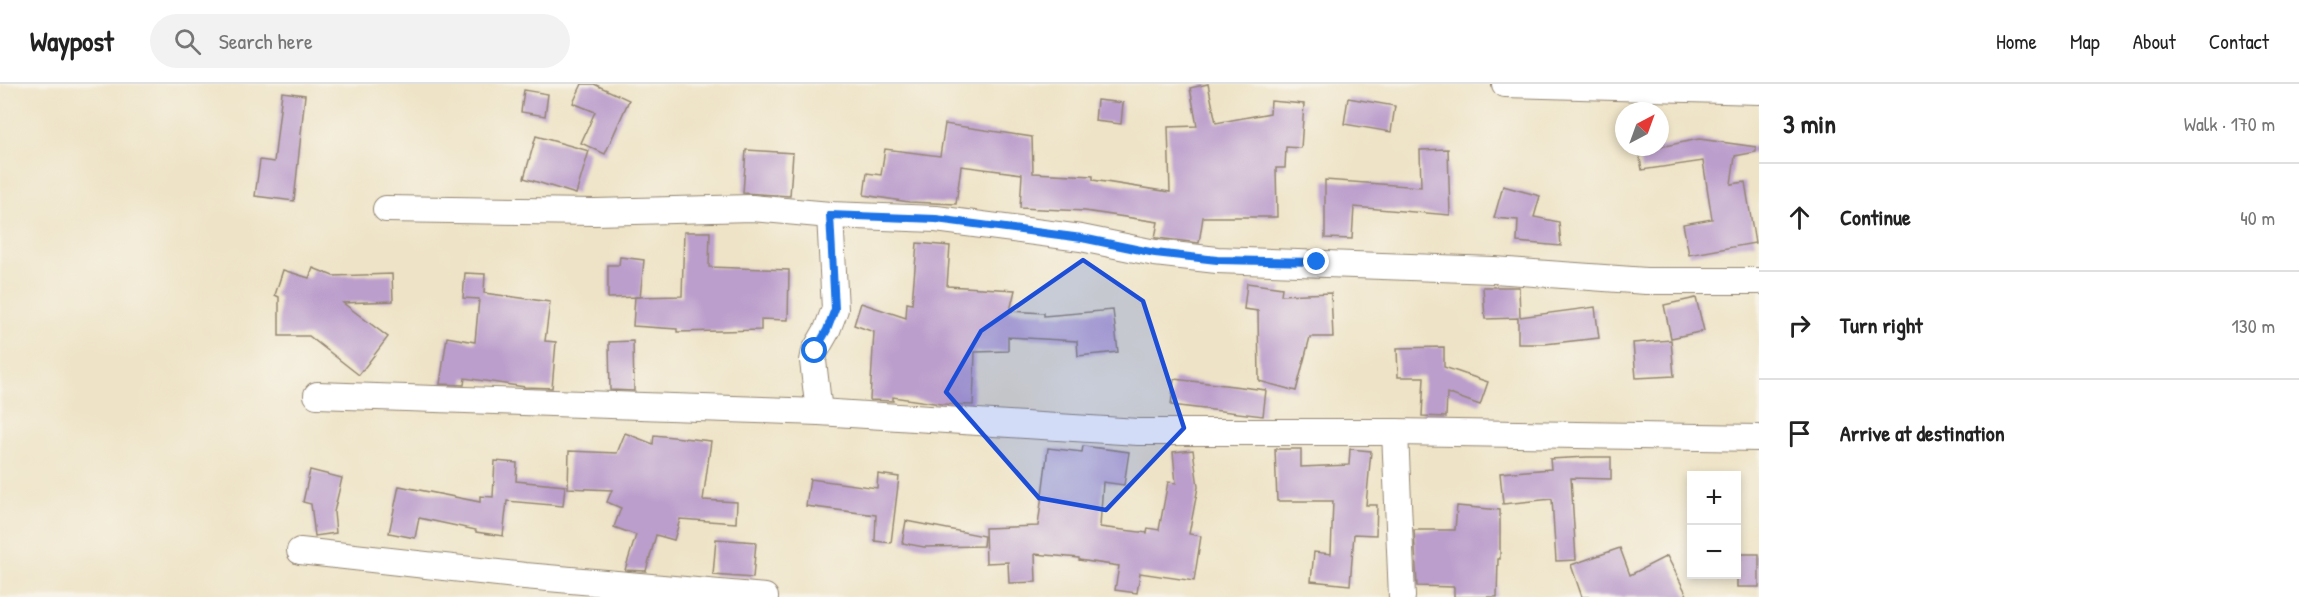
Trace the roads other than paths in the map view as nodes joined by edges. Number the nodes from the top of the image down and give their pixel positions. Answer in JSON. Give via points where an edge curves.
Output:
{"nodes":[{"id":1,"x":1505,"y":84,"type":"edge"},
{"id":2,"x":1536,"y":84,"type":"edge"},
{"id":3,"x":1759,"y":91,"type":"edge"},
{"id":4,"x":386,"y":209,"type":"dead end"},
{"id":5,"x":830,"y":215,"type":"junction"},
{"id":6,"x":1759,"y":281,"type":"edge"},
{"id":7,"x":317,"y":395,"type":"dead end"},
{"id":8,"x":819,"y":412,"type":"junction"},
{"id":9,"x":1395,"y":432,"type":"junction"},
{"id":10,"x":1759,"y":438,"type":"edge"},
{"id":11,"x":300,"y":551,"type":"dead end"},
{"id":12,"x":523,"y":586,"type":"edge"},
{"id":13,"x":765,"y":597,"type":"edge"},
{"id":14,"x":1402,"y":597,"type":"edge"}],
"edges":[{"from":1,"to":2,"type":"street"},
{"from":2,"to":3,"type":"street"},
{"from":4,"to":5,"type":"street","via":[[595,212],[752,208]]},
{"from":5,"to":6,"type":"street","via":[[936,219],[1217,260],[1494,270],[1646,281]]},
{"from":5,"to":8,"type":"street","via":[[835,309],[813,361]]},
{"from":7,"to":8,"type":"street"},
{"from":8,"to":9,"type":"street","via":[[1138,432]]},
{"from":9,"to":10,"type":"street"},
{"from":9,"to":14,"type":"street"},
{"from":11,"to":12,"type":"street"},
{"from":12,"to":13,"type":"street"}]}
